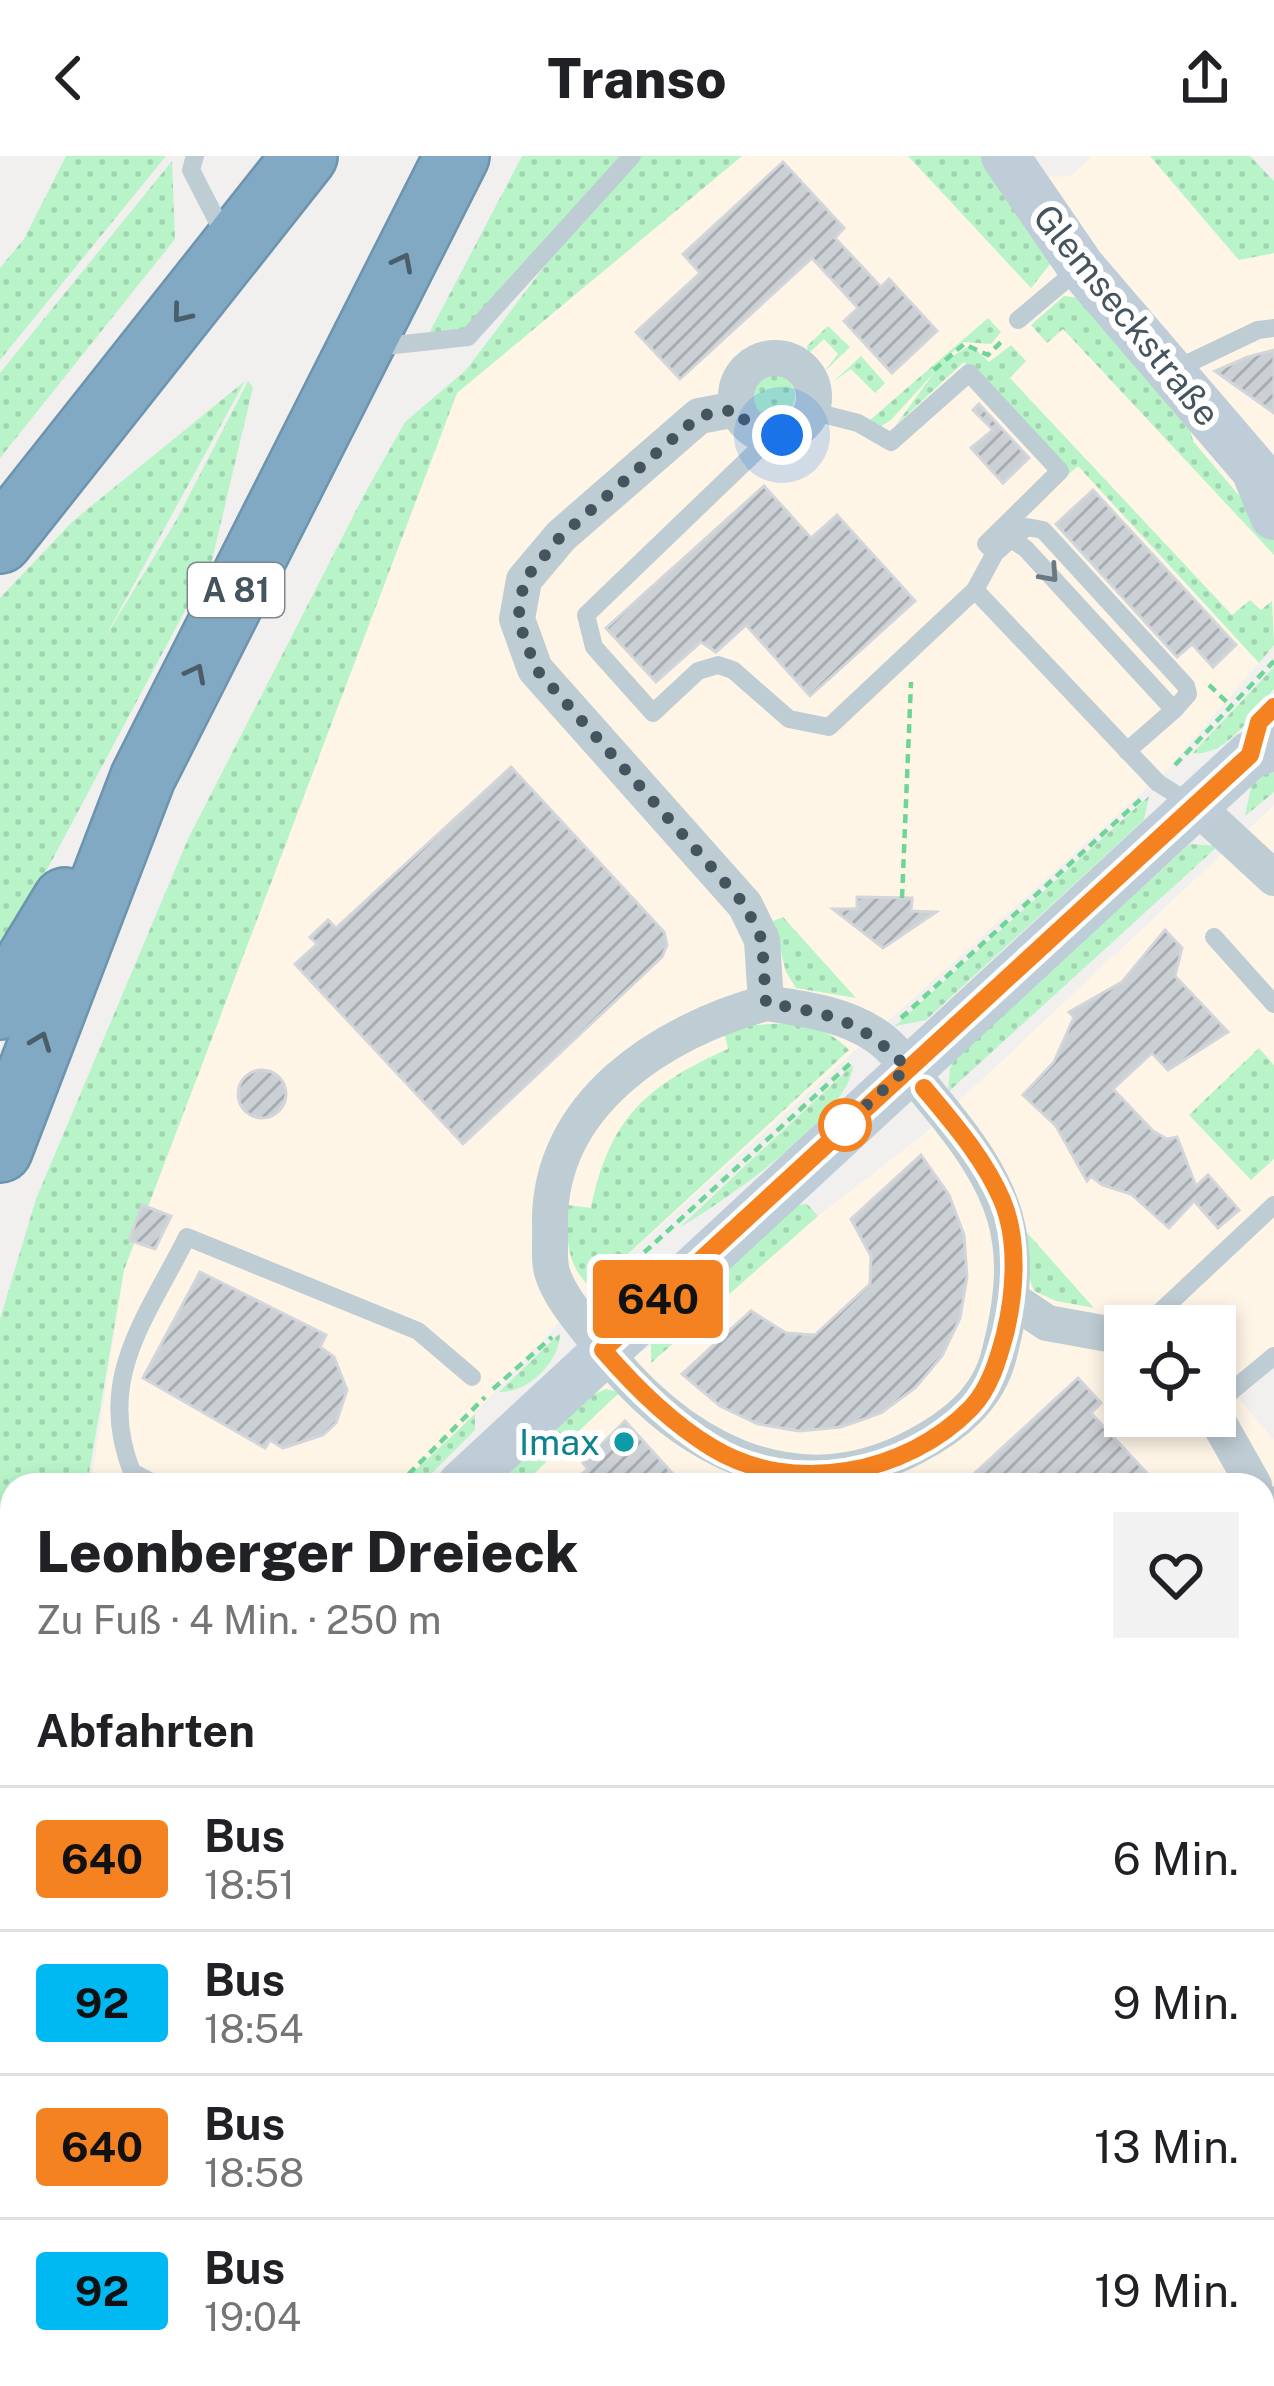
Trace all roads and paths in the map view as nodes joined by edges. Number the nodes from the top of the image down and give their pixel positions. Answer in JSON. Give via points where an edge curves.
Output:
{"nodes":[{"id":1,"x":195,"y":156,"type":"edge"},
{"id":2,"x":305,"y":156,"type":"edge"},
{"id":3,"x":457,"y":156,"type":"edge"},
{"id":4,"x":632,"y":156,"type":"edge"},
{"id":5,"x":1014,"y":159,"type":"edge"},
{"id":6,"x":232,"y":248,"type":"junction"},
{"id":7,"x":1081,"y":267,"type":"junction"},
{"id":8,"x":1018,"y":320,"type":"dead end"},
{"id":9,"x":1274,"y":328,"type":"edge"},
{"id":10,"x":358,"y":349,"type":"junction"},
{"id":11,"x":1169,"y":373,"type":"junction"},
{"id":12,"x":737,"y":409,"type":"junction"},
{"id":13,"x":812,"y":411,"type":"junction"},
{"id":14,"x":772,"y":436,"type":"junction"},
{"id":15,"x":57,"y":465,"type":"junction"},
{"id":16,"x":1264,"y":475,"type":"edge"},
{"id":17,"x":1274,"y":516,"type":"edge"},
{"id":18,"x":0,"y":519,"type":"edge"},
{"id":19,"x":0,"y":541,"type":"edge"},
{"id":20,"x":995,"y":554,"type":"junction"},
{"id":21,"x":975,"y":590,"type":"junction"},
{"id":22,"x":913,"y":649,"type":"junction"},
{"id":23,"x":1274,"y":661,"type":"edge"},
{"id":24,"x":1274,"y":707,"type":"edge"},
{"id":25,"x":1126,"y":751,"type":"junction"},
{"id":26,"x":1262,"y":751,"type":"edge"},
{"id":27,"x":143,"y":777,"type":"junction"},
{"id":28,"x":1177,"y":795,"type":"junction"},
{"id":29,"x":1274,"y":878,"type":"edge"},
{"id":30,"x":902,"y":898,"type":"dead end"},
{"id":31,"x":1214,"y":937,"type":"dead end"},
{"id":32,"x":766,"y":1003,"type":"junction"},
{"id":33,"x":1274,"y":1004,"type":"edge"},
{"id":34,"x":0,"y":1006,"type":"edge"},
{"id":35,"x":893,"y":1053,"type":"junction"},
{"id":36,"x":0,"y":1150,"type":"edge"},
{"id":37,"x":1274,"y":1205,"type":"edge"},
{"id":38,"x":1013,"y":1300,"type":"junction"},
{"id":39,"x":1167,"y":1305,"type":"edge"},
{"id":40,"x":590,"y":1332,"type":"junction"},
{"id":41,"x":1104,"y":1333,"type":"edge"},
{"id":42,"x":1274,"y":1356,"type":"edge"},
{"id":43,"x":472,"y":1377,"type":"dead end"},
{"id":44,"x":1236,"y":1388,"type":"edge"},
{"id":45,"x":1227,"y":1437,"type":"edge"},
{"id":46,"x":134,"y":1473,"type":"edge"},
{"id":47,"x":413,"y":1473,"type":"edge"},
{"id":48,"x":471,"y":1473,"type":"edge"},
{"id":49,"x":781,"y":1473,"type":"edge"},
{"id":50,"x":847,"y":1473,"type":"edge"},
{"id":51,"x":1247,"y":1473,"type":"edge"}],
"edges":[{"from":1,"to":6,"type":"lane","via":[[190,170]]},
{"from":2,"to":6,"type":"highway"},
{"from":10,"to":3,"type":"highway","number":"A 81","one_way":true},
{"from":4,"to":10,"type":"lane","via":[[468,337]]},
{"from":5,"to":7,"type":"main road","name":"Glemseckstraße"},
{"from":6,"to":15,"type":"highway","one_way":true},
{"from":7,"to":8,"type":"lane"},
{"from":7,"to":11,"type":"main road","name":"Glemseckstraße"},
{"from":9,"to":11,"type":"lane"},
{"from":27,"to":10,"type":"highway","number":"A 81","one_way":true},
{"from":11,"to":16,"type":"main road","name":"Glemseckstraße"},
{"from":12,"to":13,"type":"street","via":[[741,376],[770,358],[802,368],[813,388]]},
{"from":12,"to":14,"type":"street","via":[[750,428]]},
{"from":12,"to":32,"type":"street","via":[[699,416],[561,536],[524,580],[518,620],[536,669],[745,905],[762,940]]},
{"from":13,"to":14,"type":"street","via":[[792,432]]},
{"from":13,"to":20,"type":"lane","via":[[891,442],[969,373],[1060,471],[986,544]]},
{"from":14,"to":22,"type":"lane","via":[[593,603],[586,631],[594,646],[652,713],[698,671],[718,665],[789,719],[830,727]]},
{"from":15,"to":18,"type":"highway"},
{"from":15,"to":19,"type":"highway"},
{"from":16,"to":17,"type":"main road","name":"Glemseckstraße"},
{"from":20,"to":21,"type":"lane"},
{"from":20,"to":25,"type":"lane","one_way":true,"via":[[1011,539],[1025,548],[1174,710]]},
{"from":21,"to":22,"type":"lane"},
{"from":21,"to":25,"type":"lane"},
{"from":22,"to":30,"type":"path"},
{"from":23,"to":28,"type":"path"},
{"from":24,"to":26,"type":"main road","via":[[1259,722]]},
{"from":25,"to":28,"type":"lane"},
{"from":26,"to":28,"type":"main road"},
{"from":27,"to":34,"type":"highway","number":"A 81"},
{"from":36,"to":27,"type":"highway","number":"A 81","one_way":true},
{"from":28,"to":29,"type":"street"},
{"from":28,"to":35,"type":"main road"},
{"from":28,"to":35,"type":"path"},
{"from":31,"to":33,"type":"lane"},
{"from":32,"to":35,"type":"street","via":[[832,1014]]},
{"from":32,"to":40,"type":"street","via":[[674,1037],[602,1091],[578,1126],[550,1203],[551,1271]]},
{"from":35,"to":38,"type":"street","via":[[957,1126],[1004,1203]]},
{"from":35,"to":40,"type":"main road"},
{"from":35,"to":40,"type":"path"},
{"from":37,"to":39,"type":"lane"},
{"from":38,"to":41,"type":"street","via":[[1047,1323]]},
{"from":38,"to":50,"type":"street","via":[[996,1368],[974,1406],[887,1462]]},
{"from":40,"to":47,"type":"path"},
{"from":40,"to":48,"type":"main road"},
{"from":40,"to":49,"type":"street","via":[[634,1386],[714,1449]]},
{"from":42,"to":44,"type":"lane"},
{"from":43,"to":46,"type":"lane","via":[[418,1330],[187,1237],[119,1382],[116,1419]]},
{"from":45,"to":51,"type":"street"}]}
